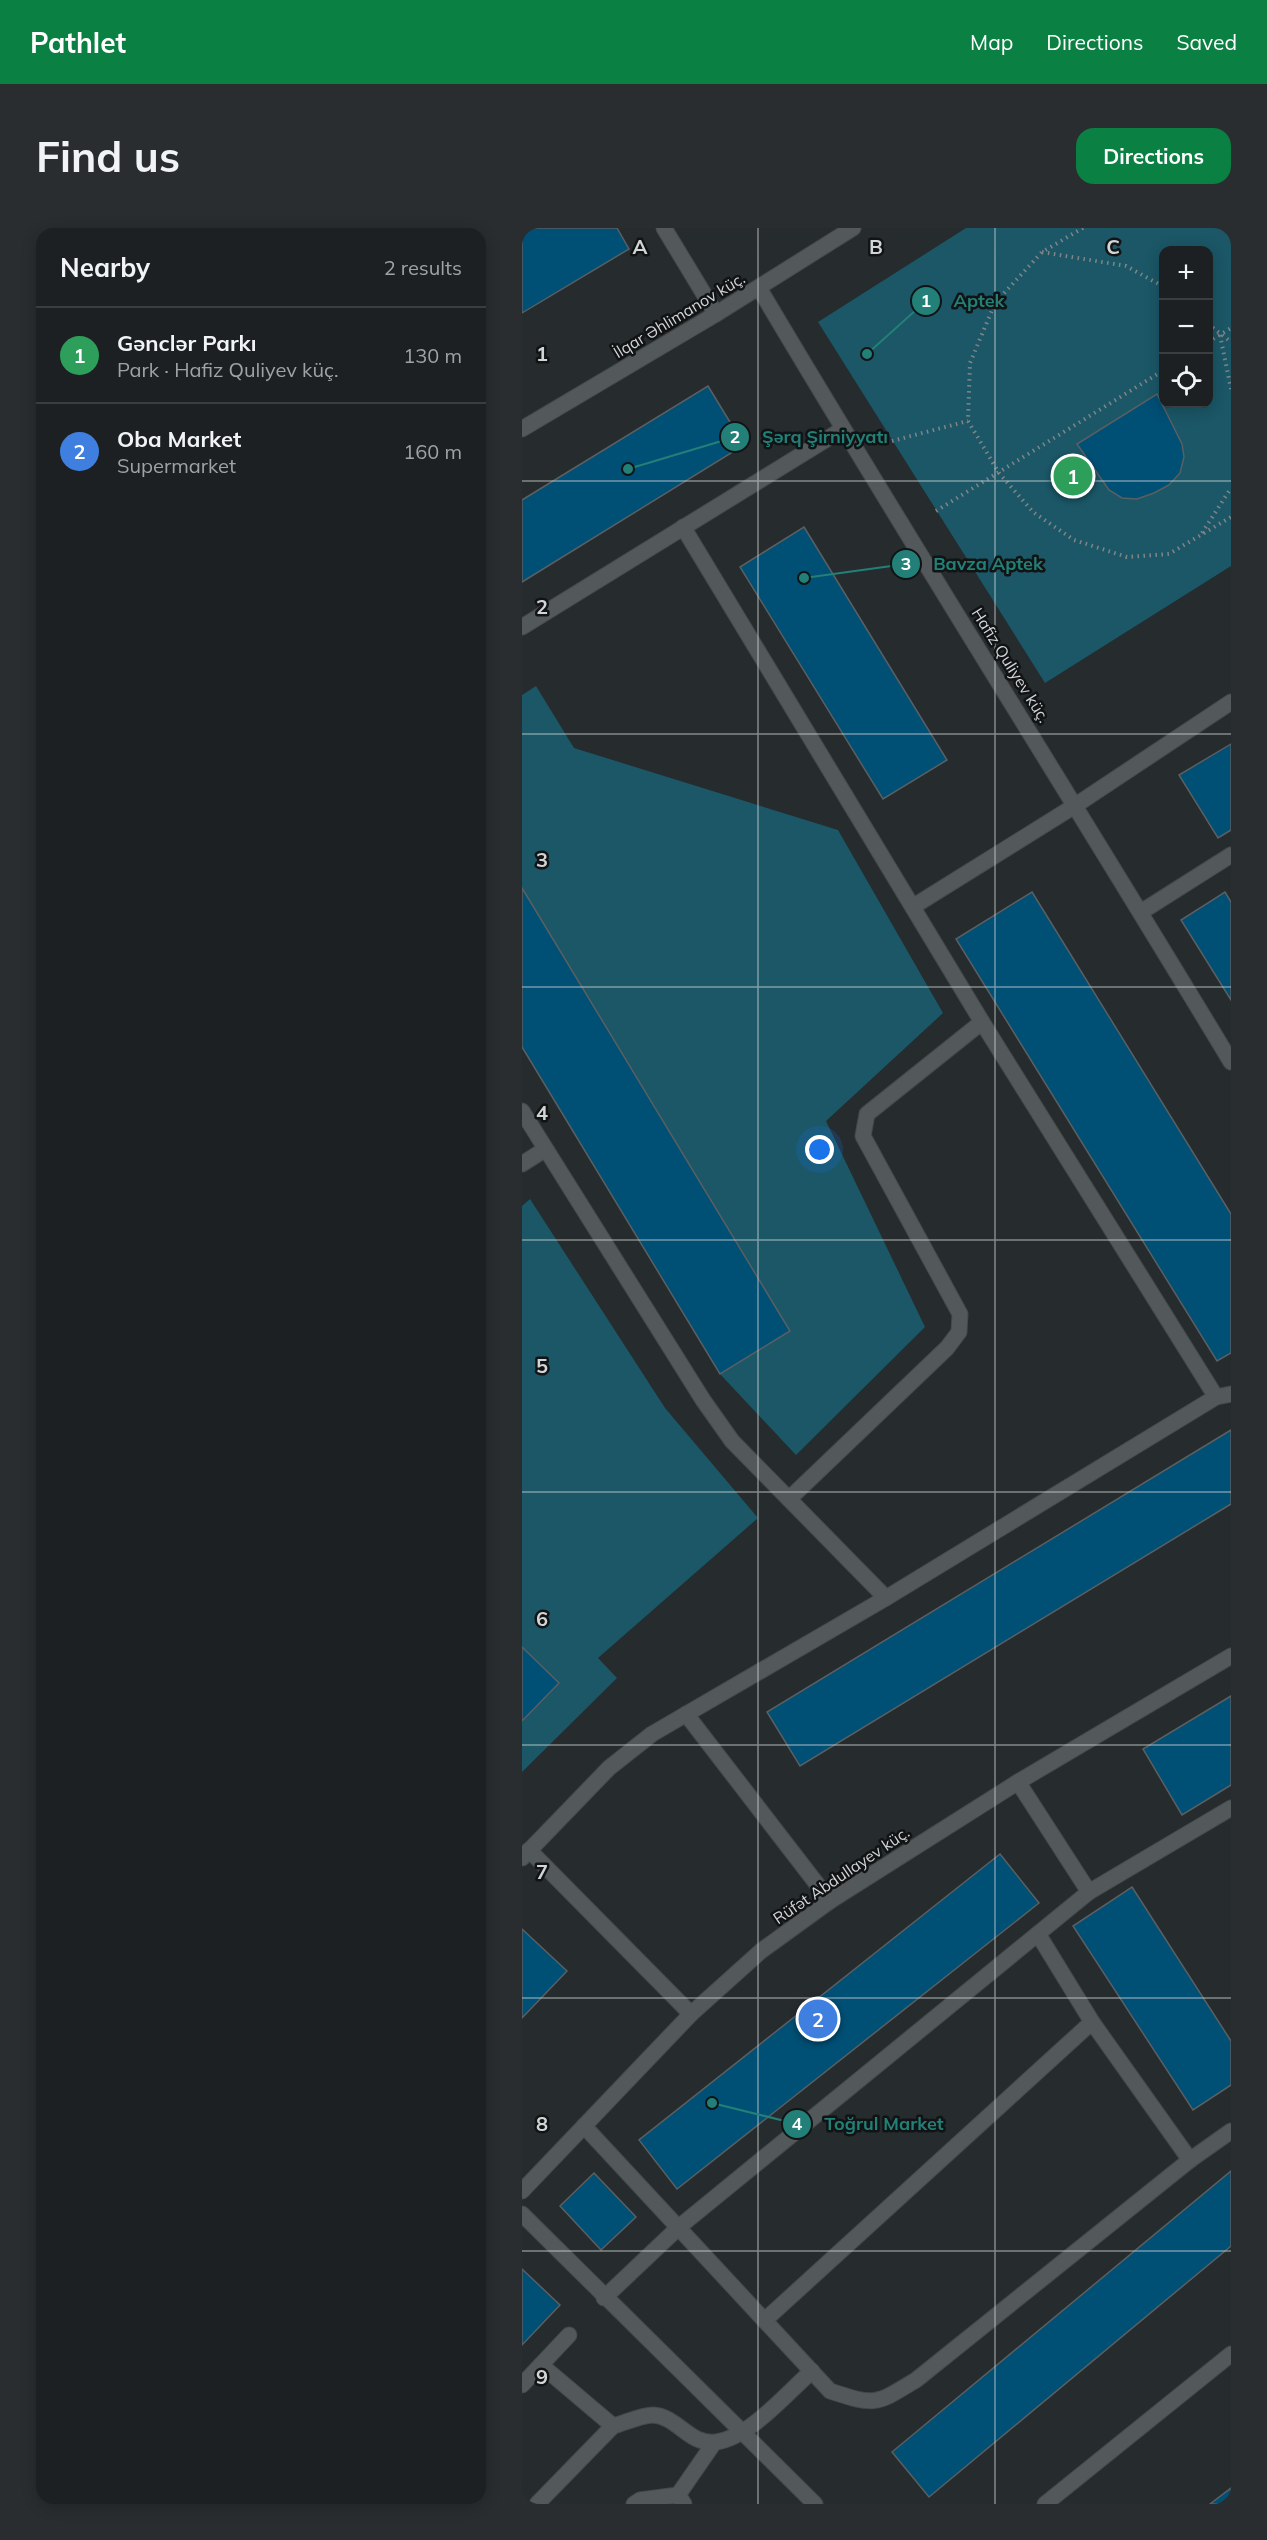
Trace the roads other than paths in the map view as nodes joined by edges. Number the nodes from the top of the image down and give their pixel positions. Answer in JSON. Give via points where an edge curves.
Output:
{"nodes":[{"id":1,"x":664,"y":228,"type":"edge"},
{"id":2,"x":853,"y":228,"type":"edge"},
{"id":3,"x":759,"y":288,"type":"junction"},
{"id":4,"x":716,"y":314,"type":"junction"},
{"id":5,"x":522,"y":429,"type":"edge"},
{"id":6,"x":843,"y":429,"type":"junction"},
{"id":7,"x":683,"y":527,"type":"junction"},
{"id":8,"x":522,"y":627,"type":"edge"},
{"id":9,"x":1231,"y":702,"type":"edge"},
{"id":10,"x":1076,"y":805,"type":"junction"},
{"id":11,"x":1231,"y":855,"type":"edge"},
{"id":12,"x":914,"y":906,"type":"junction"},
{"id":13,"x":1141,"y":912,"type":"junction"},
{"id":14,"x":982,"y":1022,"type":"junction"},
{"id":15,"x":1231,"y":1062,"type":"edge"},
{"id":16,"x":522,"y":1111,"type":"edge"},
{"id":17,"x":544,"y":1150,"type":"junction"},
{"id":18,"x":522,"y":1164,"type":"edge"},
{"id":19,"x":1224,"y":1396,"type":"edge"},
{"id":20,"x":789,"y":1499,"type":"junction"},
{"id":21,"x":886,"y":1598,"type":"junction"},
{"id":22,"x":1231,"y":1656,"type":"edge"},
{"id":23,"x":686,"y":1714,"type":"junction"},
{"id":24,"x":1018,"y":1782,"type":"junction"},
{"id":25,"x":1231,"y":1808,"type":"edge"},
{"id":26,"x":526,"y":1854,"type":"edge"},
{"id":27,"x":1089,"y":1892,"type":"junction"},
{"id":28,"x":830,"y":1900,"type":"junction"},
{"id":29,"x":1038,"y":1934,"type":"junction"},
{"id":30,"x":691,"y":2014,"type":"junction"},
{"id":31,"x":1092,"y":2022,"type":"junction"},
{"id":32,"x":584,"y":2126,"type":"junction"},
{"id":33,"x":1231,"y":2131,"type":"edge"},
{"id":34,"x":1190,"y":2160,"type":"junction"},
{"id":35,"x":522,"y":2191,"type":"edge"},
{"id":36,"x":522,"y":2214,"type":"edge"},
{"id":37,"x":679,"y":2227,"type":"junction"},
{"id":38,"x":604,"y":2298,"type":"junction"},
{"id":39,"x":765,"y":2320,"type":"junction"},
{"id":40,"x":569,"y":2335,"type":"dead end"},
{"id":41,"x":1231,"y":2354,"type":"edge"},
{"id":42,"x":541,"y":2365,"type":"junction"},
{"id":43,"x":812,"y":2371,"type":"junction"},
{"id":44,"x":522,"y":2385,"type":"edge"},
{"id":45,"x":613,"y":2426,"type":"junction"},
{"id":46,"x":742,"y":2433,"type":"junction"},
{"id":47,"x":714,"y":2443,"type":"junction"},
{"id":48,"x":681,"y":2499,"type":"edge"},
{"id":49,"x":537,"y":2504,"type":"edge"},
{"id":50,"x":634,"y":2504,"type":"edge"},
{"id":51,"x":815,"y":2504,"type":"edge"},
{"id":52,"x":1045,"y":2504,"type":"edge"}],
"edges":[{"from":1,"to":4,"type":"street"},
{"from":2,"to":3,"type":"street","name":"İlqar Əhlimanov küç."},
{"from":3,"to":4,"type":"street","name":"İlqar Əhlimanov küç."},
{"from":3,"to":6,"type":"street","name":"Hafiz Quliyev küç."},
{"from":4,"to":5,"type":"street","name":"İlqar Əhlimanov küç."},
{"from":6,"to":7,"type":"street"},
{"from":6,"to":10,"type":"street","name":"Hafiz Quliyev küç."},
{"from":7,"to":8,"type":"street"},
{"from":7,"to":12,"type":"street"},
{"from":9,"to":10,"type":"street"},
{"from":10,"to":12,"type":"street"},
{"from":10,"to":13,"type":"street","name":"Hafiz Quliyev küç."},
{"from":11,"to":13,"type":"street"},
{"from":12,"to":14,"type":"street"},
{"from":13,"to":15,"type":"street","name":"Hafiz Quliyev küç."},
{"from":14,"to":19,"type":"street"},
{"from":14,"to":20,"type":"street","via":[[867,1114],[863,1136],[960,1314],[959,1332],[947,1348]]},
{"from":16,"to":17,"type":"street"},
{"from":17,"to":18,"type":"street"},
{"from":17,"to":20,"type":"street","via":[[708,1408],[732,1441]]},
{"from":19,"to":21,"type":"street"},
{"from":20,"to":21,"type":"street"},
{"from":21,"to":23,"type":"street"},
{"from":22,"to":24,"type":"street","name":"Rüfət Abdullayev küç."},
{"from":23,"to":26,"type":"street","via":[[652,1734],[609,1768]]},
{"from":23,"to":28,"type":"street"},
{"from":24,"to":27,"type":"street"},
{"from":24,"to":28,"type":"street","name":"Rüfət Abdullayev küç."},
{"from":25,"to":27,"type":"street"},
{"from":26,"to":30,"type":"street"},
{"from":27,"to":29,"type":"street"},
{"from":28,"to":30,"type":"street","name":"Rüfət Abdullayev küç.","via":[[761,1951]]},
{"from":29,"to":31,"type":"street"},
{"from":29,"to":37,"type":"street"},
{"from":30,"to":32,"type":"street","name":"Rüfət Abdullayev küç."},
{"from":31,"to":34,"type":"street"},
{"from":31,"to":39,"type":"street"},
{"from":32,"to":35,"type":"street","name":"Rüfət Abdullayev küç."},
{"from":32,"to":37,"type":"street"},
{"from":33,"to":34,"type":"street"},
{"from":34,"to":43,"type":"street","via":[[916,2380],[882,2400],[862,2402],[830,2391]]},
{"from":36,"to":38,"type":"street"},
{"from":37,"to":38,"type":"street"},
{"from":37,"to":39,"type":"street"},
{"from":38,"to":46,"type":"street"},
{"from":39,"to":43,"type":"street"},
{"from":40,"to":42,"type":"street"},
{"from":41,"to":52,"type":"street"},
{"from":42,"to":44,"type":"street"},
{"from":42,"to":45,"type":"street"},
{"from":43,"to":46,"type":"street"},
{"from":45,"to":47,"type":"street","via":[[652,2415],[666,2418],[690,2437]]},
{"from":45,"to":49,"type":"street"},
{"from":46,"to":47,"type":"street"},
{"from":46,"to":51,"type":"street"},
{"from":47,"to":48,"type":"street"},
{"from":48,"to":50,"type":"street","via":[[640,2500]]}]}
